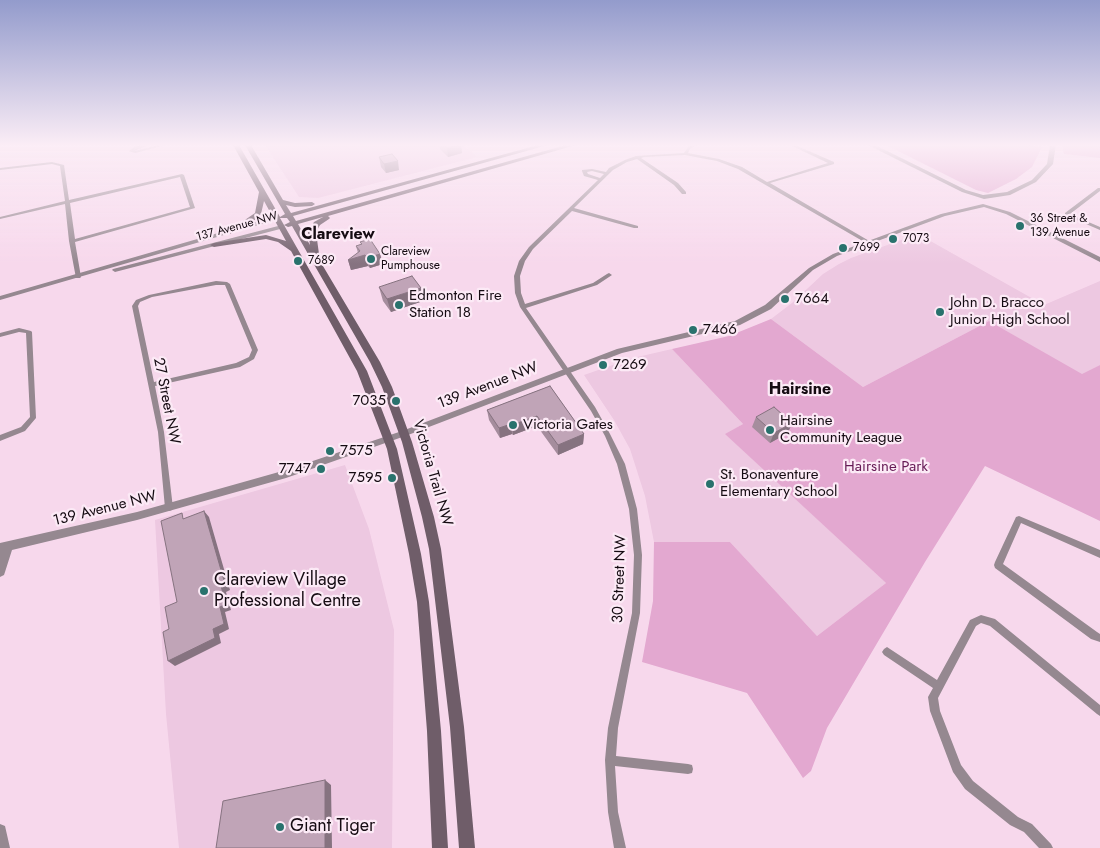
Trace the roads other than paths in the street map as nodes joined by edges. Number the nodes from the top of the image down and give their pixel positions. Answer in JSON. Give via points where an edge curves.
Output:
{"nodes":[{"id":1,"x":65,"y":185,"type":"edge"},
{"id":2,"x":141,"y":185,"type":"edge"},
{"id":3,"x":185,"y":185,"type":"edge"},
{"id":4,"x":258,"y":185,"type":"edge"},
{"id":5,"x":271,"y":185,"type":"edge"},
{"id":6,"x":404,"y":185,"type":"edge"},
{"id":7,"x":406,"y":185,"type":"edge"},
{"id":8,"x":432,"y":185,"type":"edge"},
{"id":9,"x":595,"y":185,"type":"edge"},
{"id":10,"x":677,"y":185,"type":"edge"},
{"id":11,"x":770,"y":185,"type":"edge"},
{"id":12,"x":951,"y":185,"type":"edge"},
{"id":13,"x":1029,"y":185,"type":"edge"},
{"id":14,"x":1100,"y":189,"type":"edge"},
{"id":15,"x":964,"y":191,"type":"junction"},
{"id":16,"x":262,"y":192,"type":"junction"},
{"id":17,"x":684,"y":193,"type":"dead end"},
{"id":18,"x":1002,"y":195,"type":"junction"},
{"id":19,"x":982,"y":197,"type":"junction"},
{"id":20,"x":973,"y":199,"type":"junction"},
{"id":21,"x":347,"y":200,"type":"junction"},
{"id":22,"x":281,"y":201,"type":"junction"},
{"id":23,"x":67,"y":202,"type":"junction"},
{"id":24,"x":996,"y":203,"type":"junction"},
{"id":25,"x":985,"y":206,"type":"junction"},
{"id":26,"x":967,"y":208,"type":"junction"},
{"id":27,"x":571,"y":209,"type":"junction"},
{"id":28,"x":342,"y":210,"type":"junction"},
{"id":29,"x":1008,"y":213,"type":"junction"},
{"id":30,"x":0,"y":218,"type":"edge"},
{"id":31,"x":277,"y":218,"type":"junction"},
{"id":32,"x":291,"y":220,"type":"junction"},
{"id":33,"x":282,"y":227,"type":"junction"},
{"id":34,"x":636,"y":228,"type":"dead end"},
{"id":35,"x":1100,"y":229,"type":"edge"},
{"id":36,"x":224,"y":233,"type":"junction"},
{"id":37,"x":72,"y":241,"type":"junction"},
{"id":38,"x":868,"y":242,"type":"junction"},
{"id":39,"x":214,"y":245,"type":"junction"},
{"id":40,"x":296,"y":251,"type":"junction"},
{"id":41,"x":1098,"y":257,"type":"edge"},
{"id":42,"x":316,"y":260,"type":"junction"},
{"id":43,"x":609,"y":275,"type":"dead end"},
{"id":44,"x":78,"y":276,"type":"junction"},
{"id":45,"x":0,"y":298,"type":"edge"},
{"id":46,"x":523,"y":307,"type":"junction"},
{"id":47,"x":0,"y":335,"type":"edge"},
{"id":48,"x":566,"y":371,"type":"junction"},
{"id":49,"x":152,"y":385,"type":"junction"},
{"id":50,"x":405,"y":433,"type":"junction"},
{"id":51,"x":0,"y":438,"type":"edge"},
{"id":52,"x":388,"y":439,"type":"junction"},
{"id":53,"x":168,"y":508,"type":"junction"},
{"id":54,"x":4,"y":547,"type":"edge"},
{"id":55,"x":1100,"y":554,"type":"edge"},
{"id":56,"x":0,"y":572,"type":"edge"},
{"id":57,"x":1100,"y":638,"type":"edge"},
{"id":58,"x":887,"y":652,"type":"dead end"},
{"id":59,"x":938,"y":686,"type":"junction"},
{"id":60,"x":1100,"y":711,"type":"edge"},
{"id":61,"x":610,"y":760,"type":"junction"},
{"id":62,"x":688,"y":769,"type":"dead end"},
{"id":63,"x":0,"y":832,"type":"edge"},
{"id":64,"x":3,"y":848,"type":"edge"},
{"id":65,"x":440,"y":848,"type":"edge"},
{"id":66,"x":467,"y":848,"type":"edge"},
{"id":67,"x":620,"y":848,"type":"edge"},
{"id":68,"x":1046,"y":848,"type":"edge"}],
"edges":[{"from":1,"to":23,"type":"street"},
{"from":2,"to":23,"type":"street"},
{"from":3,"to":37,"type":"street","via":[[193,208]]},
{"from":4,"to":16,"type":"main road"},
{"from":5,"to":22,"type":"main road","name":"Victoria Trail NW"},
{"from":6,"to":21,"type":"main road","name":"137 Avenue NW"},
{"from":7,"to":32,"type":"main road"},
{"from":8,"to":28,"type":"main road","name":"137 Avenue NW"},
{"from":9,"to":27,"type":"street"},
{"from":10,"to":17,"type":"street"},
{"from":11,"to":38,"type":"street"},
{"from":12,"to":15,"type":"street"},
{"from":13,"to":18,"type":"street"},
{"from":14,"to":35,"type":"street","via":[[1067,214]]},
{"from":15,"to":19,"type":"street"},
{"from":15,"to":20,"type":"street"},
{"from":16,"to":31,"type":"main road"},
{"from":16,"to":36,"type":"main road","via":[[258,214]]},
{"from":18,"to":19,"type":"street"},
{"from":18,"to":24,"type":"street"},
{"from":19,"to":20,"type":"street"},
{"from":19,"to":24,"type":"street"},
{"from":20,"to":25,"type":"street"},
{"from":20,"to":26,"type":"street"},
{"from":21,"to":22,"type":"main road","via":[[295,205]]},
{"from":21,"to":32,"type":"main road","name":"137 Avenue NW"},
{"from":22,"to":32,"type":"main road","name":"Victoria Trail NW"},
{"from":23,"to":30,"type":"street"},
{"from":23,"to":37,"type":"street"},
{"from":24,"to":25,"type":"street"},
{"from":24,"to":29,"type":"street"},
{"from":25,"to":26,"type":"street","name":"139 Avenue NW"},
{"from":25,"to":29,"type":"street"},
{"from":26,"to":38,"type":"street","name":"139 Avenue NW"},
{"from":27,"to":34,"type":"street"},
{"from":27,"to":46,"type":"street","name":"30 Street NW","via":[[522,261],[517,282]]},
{"from":28,"to":32,"type":"main road","name":"137 Avenue NW"},
{"from":28,"to":42,"type":"main road","via":[[314,229]]},
{"from":29,"to":41,"type":"street"},
{"from":31,"to":32,"type":"main road","name":"137 Avenue NW"},
{"from":31,"to":33,"type":"main road"},
{"from":31,"to":36,"type":"street","name":"137 Avenue NW"},
{"from":32,"to":33,"type":"main road","name":"137 Avenue NW"},
{"from":32,"to":42,"type":"main road","name":"Victoria Trail NW"},
{"from":33,"to":39,"type":"street","name":"137 Avenue NW"},
{"from":33,"to":40,"type":"main road"},
{"from":36,"to":44,"type":"street","name":"137 Avenue NW"},
{"from":37,"to":44,"type":"street"},
{"from":38,"to":48,"type":"street","name":"139 Avenue NW","via":[[816,265],[768,307],[744,321],[633,347]]},
{"from":39,"to":40,"type":"main road","via":[[266,237],[280,240]]},
{"from":39,"to":44,"type":"street","name":"137 Avenue NW"},
{"from":40,"to":52,"type":"main road","via":[[362,371]]},
{"from":42,"to":50,"type":"main road","name":"Victoria Trail NW","via":[[375,362]]},
{"from":43,"to":46,"type":"street","via":[[595,284]]},
{"from":44,"to":45,"type":"street","name":"137 Avenue NW"},
{"from":46,"to":48,"type":"street","name":"30 Street NW"},
{"from":47,"to":51,"type":"street","via":[[26,330],[30,334],[33,418],[19,432]]},
{"from":48,"to":50,"type":"street","name":"139 Avenue NW"},
{"from":48,"to":61,"type":"street","name":"30 Street NW","via":[[600,420],[616,452],[629,491],[636,529],[636,613]]},
{"from":49,"to":49,"type":"street","name":"27 Street NW","via":[[134,308],[138,301],[220,283],[229,286],[255,350],[252,358],[238,365]]},
{"from":49,"to":53,"type":"street","name":"27 Street NW","via":[[164,451]]},
{"from":50,"to":52,"type":"street","name":"139 Avenue NW"},
{"from":50,"to":66,"type":"main road","name":"Victoria Trail NW","via":[[435,550],[457,727]]},
{"from":52,"to":53,"type":"street","name":"139 Avenue NW","via":[[286,474]]},
{"from":52,"to":65,"type":"main road","via":[[423,602]]},
{"from":53,"to":54,"type":"street","name":"139 Avenue NW"},
{"from":54,"to":56,"type":"street"},
{"from":55,"to":57,"type":"street","via":[[1019,519],[998,564]]},
{"from":58,"to":59,"type":"street"},
{"from":59,"to":60,"type":"street","via":[[973,623],[981,619],[992,622]]},
{"from":59,"to":68,"type":"street","via":[[933,697],[935,711],[957,768],[968,785],[1028,828]]},
{"from":61,"to":62,"type":"street"},
{"from":61,"to":67,"type":"street","name":"30 Street NW","via":[[613,812]]},
{"from":63,"to":64,"type":"street"}]}
